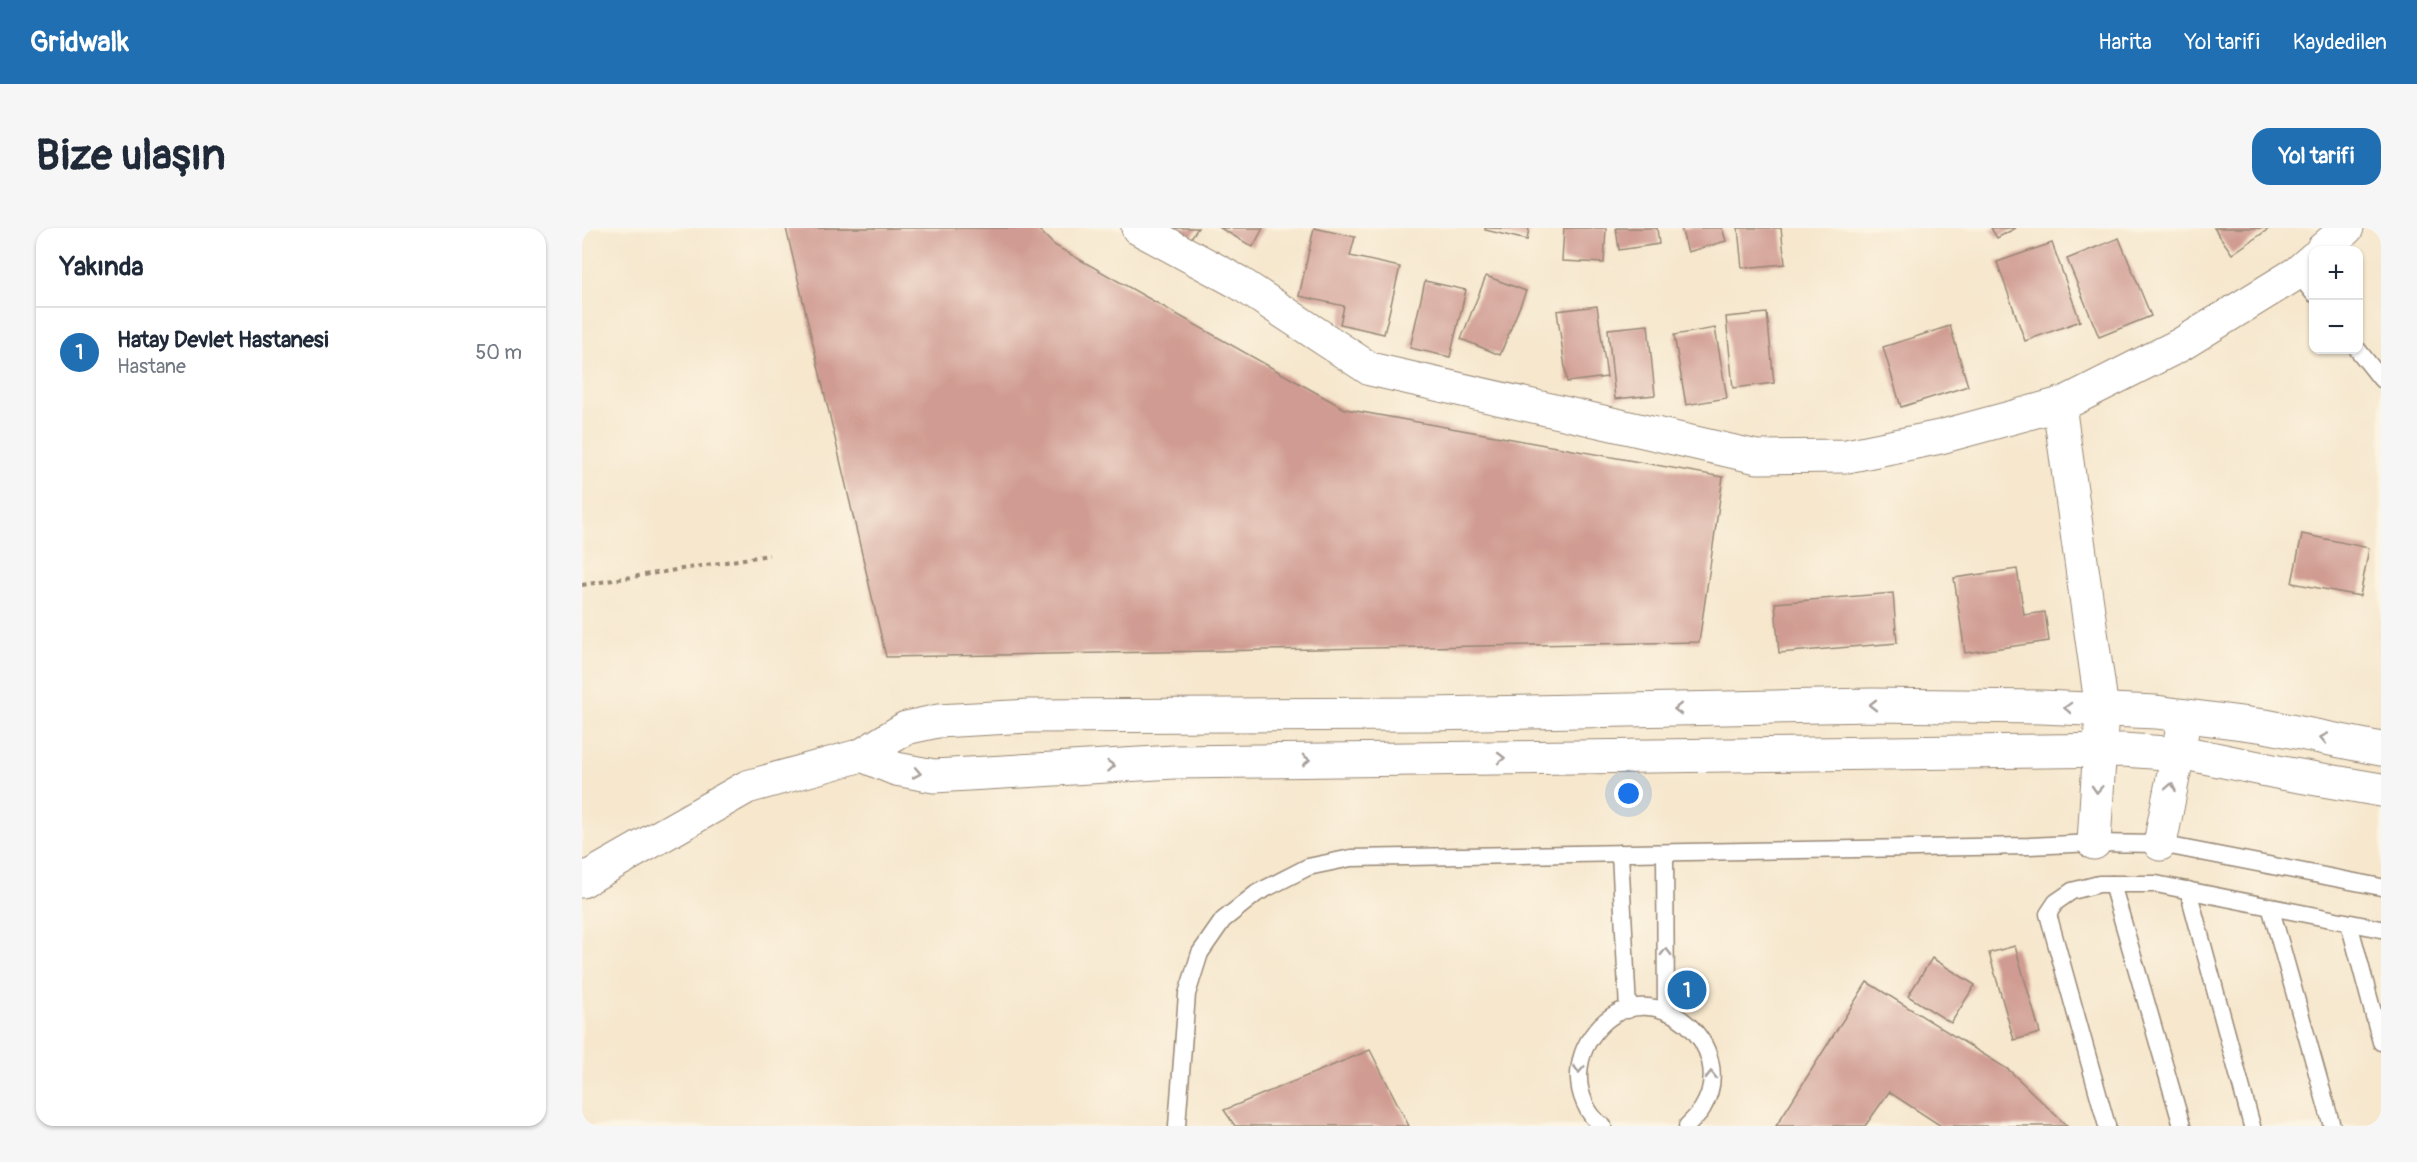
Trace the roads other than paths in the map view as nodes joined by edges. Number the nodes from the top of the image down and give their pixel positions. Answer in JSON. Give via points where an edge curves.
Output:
{"nodes":[{"id":1,"x":1137,"y":228,"type":"edge"},
{"id":2,"x":2347,"y":228,"type":"edge"},
{"id":3,"x":2327,"y":246,"type":"edge"},
{"id":4,"x":2308,"y":275,"type":"edge"},
{"id":5,"x":2361,"y":354,"type":"edge"},
{"id":6,"x":2381,"y":379,"type":"edge"},
{"id":7,"x":2059,"y":405,"type":"junction"},
{"id":8,"x":2102,"y":710,"type":"junction"},
{"id":9,"x":2185,"y":716,"type":"junction"},
{"id":10,"x":2381,"y":749,"type":"edge"},
{"id":11,"x":2099,"y":751,"type":"junction"},
{"id":12,"x":2177,"y":754,"type":"junction"},
{"id":13,"x":862,"y":756,"type":"junction"},
{"id":14,"x":2381,"y":790,"type":"edge"},
{"id":15,"x":2094,"y":843,"type":"junction"},
{"id":16,"x":2160,"y":844,"type":"junction"},
{"id":17,"x":1665,"y":852,"type":"junction"},
{"id":18,"x":1620,"y":853,"type":"junction"},
{"id":19,"x":582,"y":881,"type":"edge"},
{"id":20,"x":2112,"y":884,"type":"junction"},
{"id":21,"x":2381,"y":887,"type":"edge"},
{"id":22,"x":2188,"y":890,"type":"junction"},
{"id":23,"x":2270,"y":906,"type":"junction"},
{"id":24,"x":2349,"y":923,"type":"junction"},
{"id":25,"x":2381,"y":929,"type":"edge"},
{"id":26,"x":1628,"y":1010,"type":"junction"},
{"id":27,"x":1666,"y":1011,"type":"junction"},
{"id":28,"x":2381,"y":1042,"type":"edge"},
{"id":29,"x":1177,"y":1126,"type":"edge"},
{"id":30,"x":1603,"y":1126,"type":"edge"},
{"id":31,"x":1687,"y":1126,"type":"edge"},
{"id":32,"x":2107,"y":1126,"type":"edge"},
{"id":33,"x":2182,"y":1126,"type":"edge"},
{"id":34,"x":2252,"y":1126,"type":"edge"},
{"id":35,"x":2332,"y":1126,"type":"edge"}],
"edges":[{"from":1,"to":7,"type":"street","via":[[1238,282],[1370,369],[1757,457],[1847,456],[1940,437]]},
{"from":2,"to":3,"type":"street"},
{"from":4,"to":7,"type":"street"},
{"from":5,"to":6,"type":"lane"},
{"from":7,"to":8,"type":"street"},
{"from":8,"to":9,"type":"street"},
{"from":8,"to":11,"type":"street"},
{"from":8,"to":13,"type":"street","one_way":true,"via":[[1872,705],[1431,714],[1029,716],[938,721],[906,728]]},
{"from":10,"to":9,"type":"street","one_way":true,"via":[[2265,726]]},
{"from":9,"to":12,"type":"street"},
{"from":11,"to":12,"type":"street"},
{"from":13,"to":11,"type":"street","one_way":true,"via":[[896,769],[934,776],[1174,762]]},
{"from":11,"to":15,"type":"street","one_way":true},
{"from":12,"to":14,"type":"street"},
{"from":16,"to":12,"type":"street","one_way":true},
{"from":13,"to":19,"type":"street","via":[[747,787]]},
{"from":15,"to":16,"type":"lane"},
{"from":15,"to":17,"type":"lane"},
{"from":16,"to":21,"type":"lane"},
{"from":17,"to":18,"type":"lane"},
{"from":27,"to":17,"type":"lane","one_way":true},
{"from":18,"to":26,"type":"lane"},
{"from":18,"to":29,"type":"lane","via":[[1351,858],[1308,867],[1257,892],[1223,920],[1200,953],[1187,994]]},
{"from":20,"to":22,"type":"lane","via":[[2156,884]]},
{"from":20,"to":32,"type":"lane","via":[[2072,891],[2056,902],[2048,914]]},
{"from":20,"to":33,"type":"lane"},
{"from":22,"to":23,"type":"lane"},
{"from":22,"to":34,"type":"lane"},
{"from":23,"to":24,"type":"lane"},
{"from":23,"to":35,"type":"lane"},
{"from":24,"to":25,"type":"lane"},
{"from":24,"to":28,"type":"lane"},
{"from":26,"to":27,"type":"lane","via":[[1647,1007]]},
{"from":26,"to":30,"type":"lane","one_way":true,"via":[[1607,1020],[1590,1036],[1580,1058],[1578,1082],[1585,1104]]},
{"from":31,"to":27,"type":"lane","one_way":true,"via":[[1702,1108],[1711,1086],[1711,1062],[1703,1040],[1687,1022]]}]}
